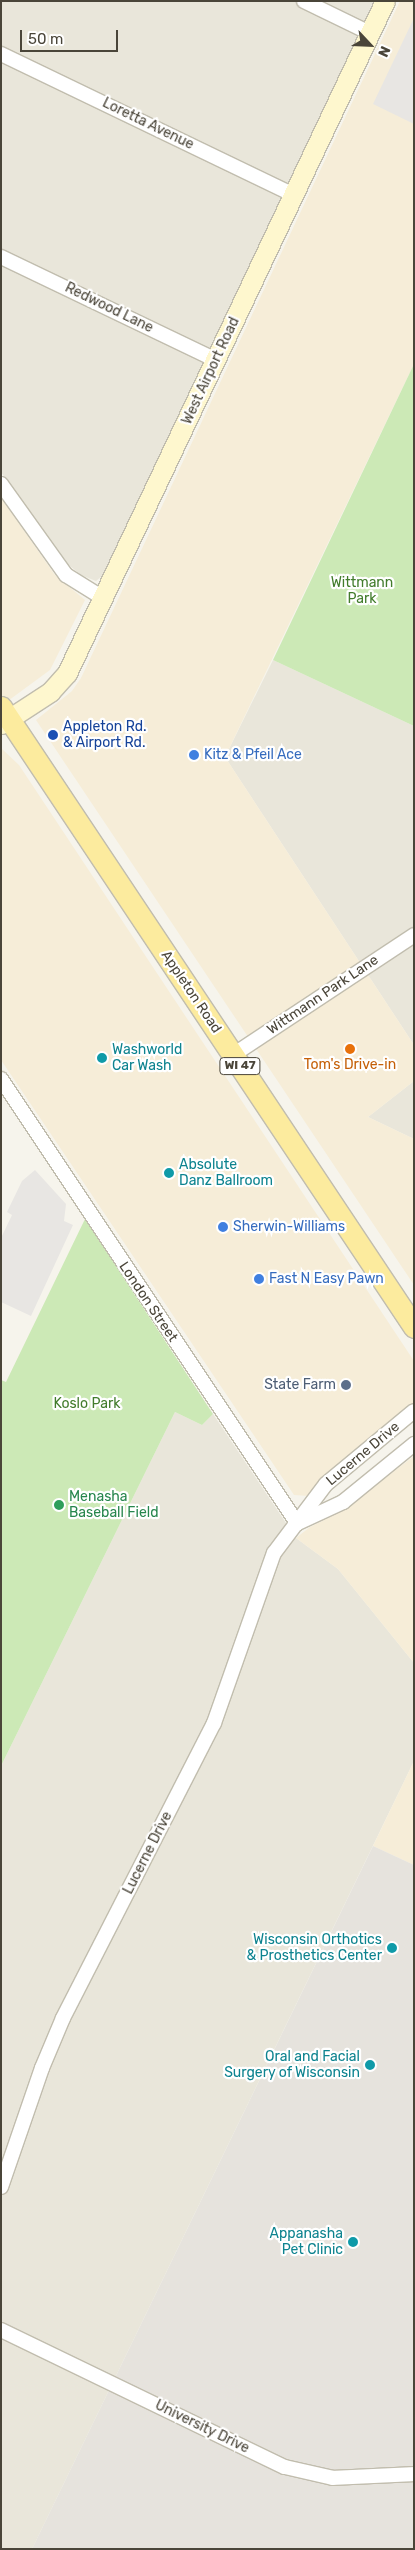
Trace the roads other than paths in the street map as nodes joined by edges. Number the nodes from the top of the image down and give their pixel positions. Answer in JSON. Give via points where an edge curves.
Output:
{"nodes":[{"id":1,"x":304,"y":1,"type":"edge"},
{"id":2,"x":385,"y":1,"type":"edge"},
{"id":3,"x":370,"y":33,"type":"junction"},
{"id":4,"x":1,"y":54,"type":"edge"},
{"id":5,"x":294,"y":195,"type":"junction"},
{"id":6,"x":1,"y":257,"type":"edge"},
{"id":7,"x":216,"y":360,"type":"junction"},
{"id":8,"x":1,"y":484,"type":"edge"},
{"id":9,"x":103,"y":598,"type":"junction"},
{"id":10,"x":4,"y":716,"type":"edge"},
{"id":11,"x":414,"y":935,"type":"edge"},
{"id":12,"x":233,"y":1056,"type":"junction"},
{"id":13,"x":1,"y":1079,"type":"edge"},
{"id":14,"x":414,"y":1327,"type":"edge"},
{"id":15,"x":414,"y":1411,"type":"edge"},
{"id":16,"x":414,"y":1444,"type":"edge"},
{"id":17,"x":298,"y":1523,"type":"junction"},
{"id":18,"x":1,"y":2186,"type":"edge"},
{"id":19,"x":1,"y":2330,"type":"edge"},
{"id":20,"x":414,"y":2474,"type":"edge"}],
"edges":[{"from":1,"to":3,"type":"street"},
{"from":2,"to":3,"type":"street","name":"West Airport Road"},
{"from":3,"to":5,"type":"street","name":"West Airport Road"},
{"from":4,"to":5,"type":"street","name":"Loretta Avenue"},
{"from":5,"to":7,"type":"street","name":"West Airport Road"},
{"from":6,"to":7,"type":"street","name":"Redwood Lane"},
{"from":7,"to":9,"type":"street","name":"West Airport Road"},
{"from":8,"to":9,"type":"street","via":[[58,566],[78,585]]},
{"from":9,"to":10,"type":"street","name":"West Airport Road","via":[[60,683]]},
{"from":10,"to":12,"type":"main road","name":"Appleton Road","number":"WI 47"},
{"from":11,"to":12,"type":"street","name":"Wittmann Park Lane"},
{"from":12,"to":14,"type":"main road","name":"Appleton Road","number":"WI 47"},
{"from":13,"to":17,"type":"street","name":"London Street"},
{"from":15,"to":17,"type":"street","name":"Lucerne Drive","via":[[326,1484]]},
{"from":16,"to":17,"type":"street","name":"Lucerne Drive","via":[[343,1502]]},
{"from":17,"to":18,"type":"street","name":"Lucerne Drive","via":[[274,1553],[214,1723],[52,2042]]},
{"from":19,"to":20,"type":"street","name":"University Drive","via":[[285,2467],[333,2478]]}]}
